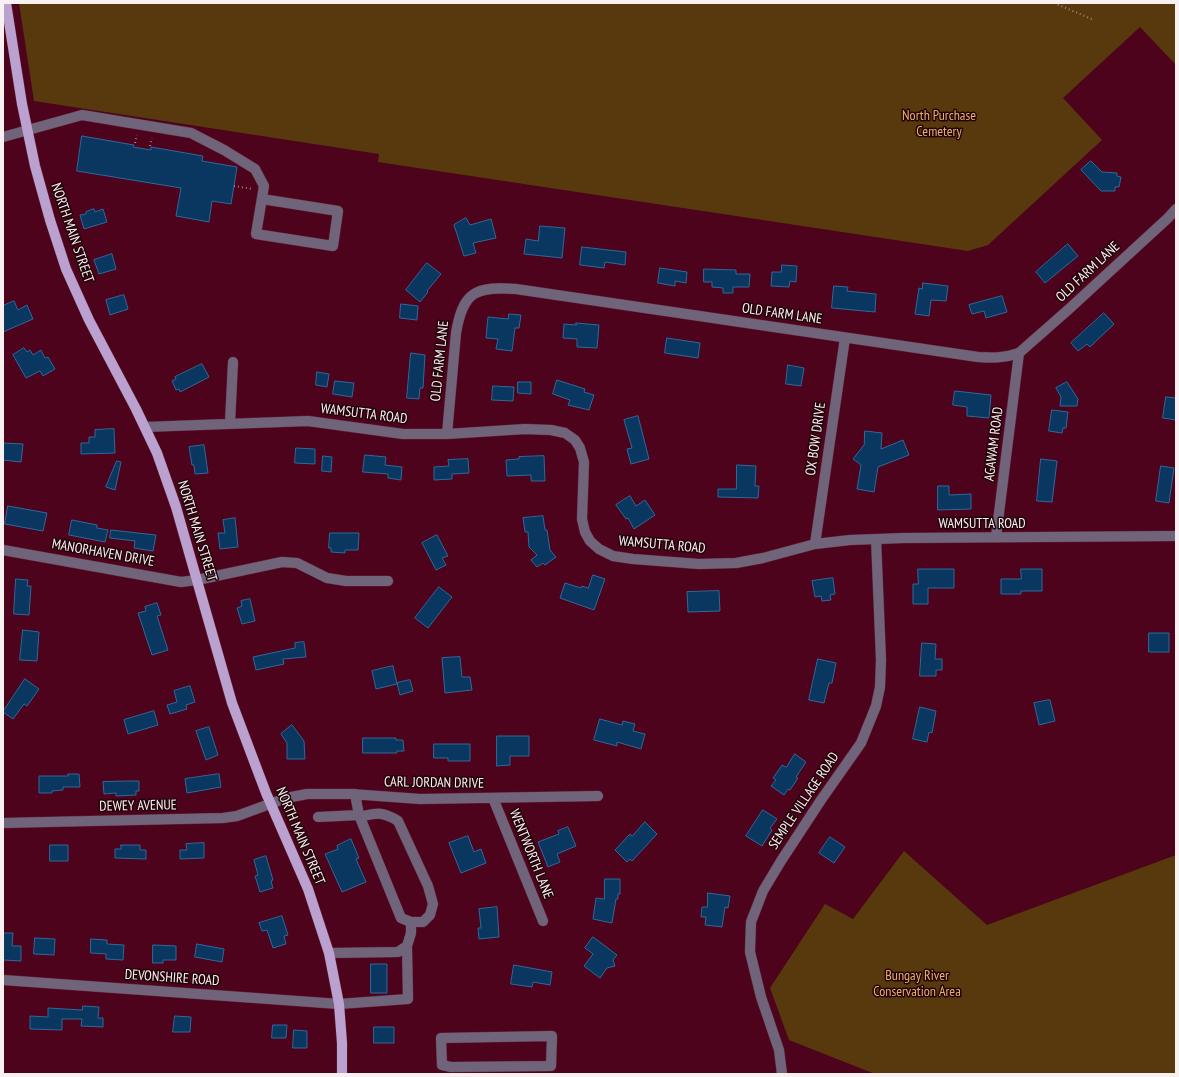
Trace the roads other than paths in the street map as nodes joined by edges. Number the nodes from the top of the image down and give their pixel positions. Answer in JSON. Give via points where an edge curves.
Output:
{"nodes":[{"id":1,"x":6,"y":3,"type":"edge"},
{"id":2,"x":28,"y":131,"type":"junction"},
{"id":3,"x":3,"y":137,"type":"edge"},
{"id":4,"x":262,"y":199,"type":"junction"},
{"id":5,"x":1176,"y":209,"type":"edge"},
{"id":6,"x":845,"y":338,"type":"junction"},
{"id":7,"x":1019,"y":353,"type":"junction"},
{"id":8,"x":233,"y":362,"type":"dead end"},
{"id":9,"x":230,"y":423,"type":"junction"},
{"id":10,"x":145,"y":427,"type":"junction"},
{"id":11,"x":447,"y":434,"type":"junction"},
{"id":12,"x":1176,"y":536,"type":"edge"},
{"id":13,"x":996,"y":537,"type":"junction"},
{"id":14,"x":876,"y":539,"type":"junction"},
{"id":15,"x":815,"y":544,"type":"junction"},
{"id":16,"x":3,"y":550,"type":"edge"},
{"id":17,"x":197,"y":580,"type":"junction"},
{"id":18,"x":388,"y":581,"type":"dead end"},
{"id":19,"x":355,"y":794,"type":"junction"},
{"id":20,"x":598,"y":796,"type":"dead end"},
{"id":21,"x":493,"y":798,"type":"junction"},
{"id":22,"x":270,"y":804,"type":"junction"},
{"id":23,"x":360,"y":816,"type":"junction"},
{"id":24,"x":318,"y":817,"type":"dead end"},
{"id":25,"x":3,"y":823,"type":"edge"},
{"id":26,"x":543,"y":921,"type":"dead end"},
{"id":27,"x":411,"y":922,"type":"junction"},
{"id":28,"x":407,"y":946,"type":"junction"},
{"id":29,"x":329,"y":953,"type":"junction"},
{"id":30,"x":3,"y":980,"type":"edge"},
{"id":31,"x":339,"y":1004,"type":"junction"},
{"id":32,"x":523,"y":1070,"type":"edge"},
{"id":33,"x":451,"y":1071,"type":"edge"},
{"id":34,"x":342,"y":1074,"type":"edge"},
{"id":35,"x":782,"y":1074,"type":"edge"}],
"edges":[{"from":1,"to":2,"type":"main road","name":"NORTH MAIN STREET"},
{"from":2,"to":3,"type":"street"},
{"from":2,"to":4,"type":"street","via":[[82,115],[191,133],[255,169],[264,186]]},
{"from":2,"to":10,"type":"main road","name":"NORTH MAIN STREET","via":[[35,166],[66,269],[89,320]]},
{"from":4,"to":4,"type":"street","via":[[256,234],[333,246],[338,212]]},
{"from":5,"to":7,"type":"street","name":"OLD FARM LANE","via":[[1070,309]]},
{"from":6,"to":7,"type":"street","name":"OLD FARM LANE","via":[[978,357],[1008,357]]},
{"from":6,"to":11,"type":"street","name":"OLD FARM LANE","via":[[516,289],[488,289],[468,299],[458,319]]},
{"from":6,"to":15,"type":"street","name":"OX BOW DRIVE"},
{"from":7,"to":13,"type":"street","name":"AGAWAM ROAD"},
{"from":8,"to":9,"type":"street"},
{"from":9,"to":10,"type":"street","name":"WAMSUTTA ROAD"},
{"from":9,"to":11,"type":"street","name":"WAMSUTTA ROAD","via":[[308,421],[403,434]]},
{"from":10,"to":17,"type":"main road","name":"NORTH MAIN STREET","via":[[158,453],[172,494]]},
{"from":11,"to":15,"type":"street","name":"WAMSUTTA ROAD","via":[[538,429],[565,433],[575,440],[584,462],[584,532],[594,545],[613,556],[699,564],[736,563]]},
{"from":12,"to":13,"type":"street","name":"WAMSUTTA ROAD"},
{"from":13,"to":14,"type":"street","name":"WAMSUTTA ROAD"},
{"from":14,"to":15,"type":"street","name":"WAMSUTTA ROAD"},
{"from":14,"to":35,"type":"street","name":"SEMPLE VILLAGE ROAD","via":[[881,660],[876,706],[861,743],[781,861],[763,891],[751,922],[750,952],[761,997],[779,1050]]},
{"from":16,"to":17,"type":"street","name":"MANORHAVEN DRIVE","via":[[181,582]]},
{"from":17,"to":18,"type":"street","name":"MANORHAVEN DRIVE","via":[[282,562],[297,563],[327,578],[346,581]]},
{"from":17,"to":22,"type":"main road","name":"NORTH MAIN STREET","via":[[232,703]]},
{"from":19,"to":21,"type":"street","name":"CARL JORDAN DRIVE","via":[[420,799]]},
{"from":19,"to":22,"type":"street","name":"CARL JORDAN DRIVE","via":[[307,794]]},
{"from":19,"to":23,"type":"street"},
{"from":20,"to":21,"type":"street","name":"CARL JORDAN DRIVE"},
{"from":21,"to":26,"type":"street","name":"WENTWORTH LANE"},
{"from":22,"to":25,"type":"street","name":"DEWEY AVENUE","via":[[237,816],[208,819]]},
{"from":22,"to":29,"type":"main road","name":"NORTH MAIN STREET","via":[[308,889]]},
{"from":23,"to":24,"type":"street"},
{"from":23,"to":27,"type":"street","via":[[401,918]]},
{"from":23,"to":27,"type":"street","via":[[374,813],[398,821],[428,886],[433,904],[430,915],[423,922]]},
{"from":27,"to":28,"type":"street"},
{"from":28,"to":29,"type":"street","via":[[398,952]]},
{"from":28,"to":31,"type":"street","name":"DEVONSHIRE ROAD","via":[[408,999]]},
{"from":29,"to":31,"type":"main road","name":"NORTH MAIN STREET"},
{"from":30,"to":31,"type":"street","name":"DEVONSHIRE ROAD"},
{"from":31,"to":34,"type":"main road","name":"NORTH MAIN STREET"},
{"from":32,"to":33,"type":"street"},
{"from":32,"to":33,"type":"street","via":[[551,1066],[552,1036],[441,1038],[442,1064]]}]}
